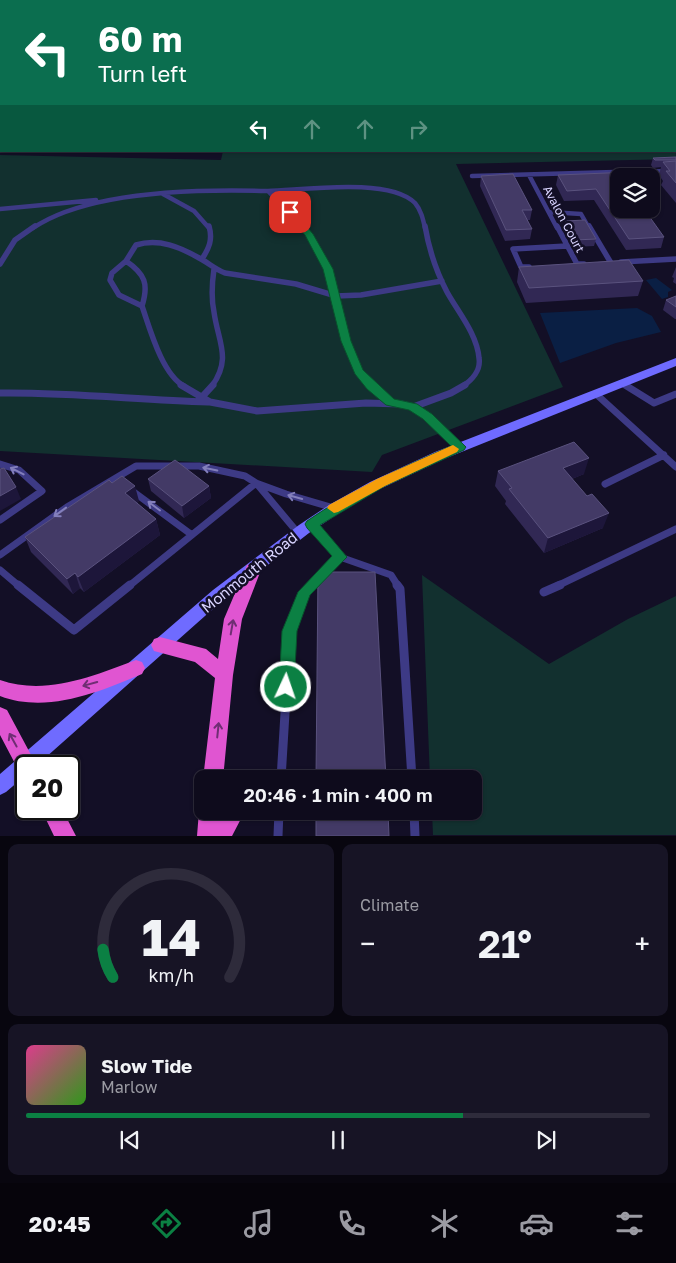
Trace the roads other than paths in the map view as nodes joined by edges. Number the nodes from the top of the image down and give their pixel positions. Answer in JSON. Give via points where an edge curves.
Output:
{"nodes":[{"id":1,"x":676,"y":171,"type":"edge"},
{"id":2,"x":529,"y":174,"type":"junction"},
{"id":3,"x":472,"y":176,"type":"dead end"},
{"id":4,"x":268,"y":191,"type":"junction"},
{"id":5,"x":162,"y":194,"type":"junction"},
{"id":6,"x":113,"y":199,"type":"junction"},
{"id":7,"x":68,"y":203,"type":"junction"},
{"id":8,"x":0,"y":209,"type":"edge"},
{"id":9,"x":69,"y":211,"type":"junction"},
{"id":10,"x":549,"y":212,"type":"junction"},
{"id":11,"x":567,"y":246,"type":"junction"},
{"id":12,"x":202,"y":259,"type":"junction"},
{"id":13,"x":676,"y":259,"type":"edge"},
{"id":14,"x":126,"y":261,"type":"junction"},
{"id":15,"x":602,"y":263,"type":"edge"},
{"id":16,"x":611,"y":263,"type":"junction"},
{"id":17,"x":0,"y":264,"type":"edge"},
{"id":18,"x":577,"y":264,"type":"junction"},
{"id":19,"x":594,"y":264,"type":"edge"},
{"id":20,"x":568,"y":265,"type":"edge"},
{"id":21,"x":540,"y":266,"type":"edge"},
{"id":22,"x":214,"y":269,"type":"junction"},
{"id":23,"x":442,"y":281,"type":"junction"},
{"id":24,"x":336,"y":296,"type":"junction"},
{"id":25,"x":142,"y":306,"type":"junction"},
{"id":26,"x":676,"y":362,"type":"edge"},
{"id":27,"x":623,"y":384,"type":"junction"},
{"id":28,"x":0,"y":393,"type":"edge"},
{"id":29,"x":596,"y":394,"type":"junction"},
{"id":30,"x":676,"y":394,"type":"edge"},
{"id":31,"x":202,"y":398,"type":"junction"},
{"id":32,"x":210,"y":402,"type":"junction"},
{"id":33,"x":390,"y":402,"type":"junction"},
{"id":34,"x":413,"y":407,"type":"junction"},
{"id":35,"x":460,"y":447,"type":"junction"},
{"id":36,"x":664,"y":456,"type":"junction"},
{"id":37,"x":0,"y":464,"type":"edge"},
{"id":38,"x":676,"y":467,"type":"edge"},
{"id":39,"x":115,"y":477,"type":"junction"},
{"id":40,"x":256,"y":483,"type":"junction"},
{"id":41,"x":605,"y":484,"type":"dead end"},
{"id":42,"x":334,"y":508,"type":"junction"},
{"id":43,"x":0,"y":520,"type":"edge"},
{"id":44,"x":311,"y":524,"type":"junction"},
{"id":45,"x":676,"y":528,"type":"edge"},
{"id":46,"x":298,"y":533,"type":"junction"},
{"id":47,"x":192,"y":535,"type":"junction"},
{"id":48,"x":0,"y":555,"type":"edge"},
{"id":49,"x":340,"y":557,"type":"junction"},
{"id":50,"x":0,"y":570,"type":"edge"},
{"id":51,"x":253,"y":570,"type":"junction"},
{"id":52,"x":544,"y":592,"type":"dead end"},
{"id":53,"x":160,"y":645,"type":"junction"},
{"id":54,"x":136,"y":668,"type":"junction"},
{"id":55,"x":224,"y":675,"type":"junction"},
{"id":56,"x":0,"y":688,"type":"edge"},
{"id":57,"x":0,"y":716,"type":"edge"},
{"id":58,"x":21,"y":755,"type":"edge"},
{"id":59,"x":38,"y":755,"type":"edge"},
{"id":60,"x":214,"y":770,"type":"edge"},
{"id":61,"x":282,"y":770,"type":"edge"},
{"id":62,"x":411,"y":770,"type":"edge"},
{"id":63,"x":15,"y":774,"type":"edge"},
{"id":64,"x":0,"y":786,"type":"edge"},
{"id":65,"x":57,"y":820,"type":"edge"},
{"id":66,"x":208,"y":820,"type":"edge"},
{"id":67,"x":230,"y":820,"type":"edge"},
{"id":68,"x":279,"y":820,"type":"edge"},
{"id":69,"x":414,"y":820,"type":"edge"},
{"id":70,"x":66,"y":836,"type":"edge"},
{"id":71,"x":207,"y":836,"type":"edge"},
{"id":72,"x":220,"y":836,"type":"edge"},
{"id":73,"x":278,"y":836,"type":"edge"},
{"id":74,"x":415,"y":836,"type":"edge"}],
"edges":[{"from":1,"to":2,"type":"lane","name":"Avalon Court"},
{"from":2,"to":3,"type":"lane","name":"Avalon Court"},
{"from":2,"to":10,"type":"lane","name":"Avalon Court"},
{"from":4,"to":5,"type":"lane"},
{"from":4,"to":23,"type":"lane","via":[[365,188],[408,198],[420,210],[429,248]]},
{"from":4,"to":24,"type":"lane","via":[[309,234],[328,269]]},
{"from":5,"to":6,"type":"lane"},
{"from":5,"to":12,"type":"lane","via":[[195,210],[206,222],[212,243]]},
{"from":6,"to":7,"type":"lane"},
{"from":6,"to":9,"type":"lane"},
{"from":7,"to":8,"type":"lane"},
{"from":7,"to":9,"type":"lane"},
{"from":9,"to":17,"type":"lane","via":[[18,238]]},
{"from":10,"to":11,"type":"lane","name":"Avalon Court"},
{"from":10,"to":16,"type":"lane","via":[[581,214]]},
{"from":11,"to":18,"type":"lane","name":"Avalon Court"},
{"from":11,"to":21,"type":"lane","via":[[512,249],[521,267]]},
{"from":12,"to":14,"type":"lane","via":[[167,243],[150,241],[136,245]]},
{"from":12,"to":22,"type":"lane"},
{"from":13,"to":16,"type":"lane","name":"Avalon Court"},
{"from":14,"to":25,"type":"lane","via":[[139,270],[146,281],[147,293]]},
{"from":14,"to":25,"type":"lane","via":[[112,273],[110,280],[123,298]]},
{"from":15,"to":16,"type":"lane","name":"Avalon Court"},
{"from":18,"to":19,"type":"lane","name":"Avalon Court"},
{"from":18,"to":20,"type":"lane"},
{"from":22,"to":24,"type":"lane","via":[[296,284]]},
{"from":22,"to":31,"type":"lane","via":[[212,302],[225,356],[224,367]]},
{"from":23,"to":24,"type":"lane","via":[[361,295]]},
{"from":23,"to":34,"type":"lane","via":[[477,347],[480,364],[461,388]]},
{"from":24,"to":33,"type":"lane","via":[[352,358],[364,379]]},
{"from":25,"to":31,"type":"lane","via":[[168,372],[176,382]]},
{"from":26,"to":27,"type":"main road","name":"Monmouth Road"},
{"from":27,"to":29,"type":"main road","name":"Monmouth Road"},
{"from":27,"to":30,"type":"lane","via":[[654,403]]},
{"from":28,"to":32,"type":"lane","via":[[52,392]]},
{"from":29,"to":35,"type":"main road","name":"Monmouth Road"},
{"from":29,"to":36,"type":"lane"},
{"from":31,"to":32,"type":"lane"},
{"from":32,"to":33,"type":"lane","via":[[273,411]]},
{"from":33,"to":34,"type":"lane"},
{"from":34,"to":35,"type":"lane","via":[[428,416]]},
{"from":35,"to":42,"type":"main road","name":"Monmouth Road","via":[[381,482]]},
{"from":36,"to":38,"type":"lane"},
{"from":36,"to":41,"type":"lane"},
{"from":43,"to":37,"type":"lane","one_way":true,"via":[[42,491],[19,470]]},
{"from":40,"to":39,"type":"lane","one_way":true,"via":[[245,476],[199,466],[136,466]]},
{"from":47,"to":39,"type":"lane","one_way":true},
{"from":39,"to":48,"type":"lane","one_way":true},
{"from":42,"to":40,"type":"lane","one_way":true},
{"from":40,"to":46,"type":"lane"},
{"from":40,"to":47,"type":"lane"},
{"from":42,"to":44,"type":"main road","name":"Monmouth Road"},
{"from":44,"to":46,"type":"main road","name":"Monmouth Road"},
{"from":44,"to":49,"type":"lane"},
{"from":45,"to":52,"type":"lane"},
{"from":46,"to":51,"type":"main road","name":"Monmouth Road"},
{"from":47,"to":50,"type":"lane","via":[[74,630]]},
{"from":49,"to":61,"type":"lane","via":[[305,592],[290,631]]},
{"from":49,"to":62,"type":"lane","via":[[391,575],[400,589]]},
{"from":51,"to":53,"type":"main road","name":"Monmouth Road","via":[[218,595]]},
{"from":55,"to":51,"type":"highway","one_way":true,"via":[[233,620]]},
{"from":53,"to":54,"type":"main road","name":"Monmouth Road"},
{"from":53,"to":55,"type":"highway","via":[[200,654]]},
{"from":54,"to":56,"type":"highway","one_way":true,"via":[[106,680],[52,694],[21,695]]},
{"from":54,"to":59,"type":"main road","name":"Monmouth Road"},
{"from":60,"to":55,"type":"highway","one_way":true},
{"from":58,"to":57,"type":"highway","one_way":true},
{"from":63,"to":64,"type":"main road","name":"Monmouth Road"},
{"from":65,"to":70,"type":"highway"},
{"from":66,"to":71,"type":"highway"},
{"from":67,"to":72,"type":"highway"},
{"from":68,"to":73,"type":"lane"},
{"from":69,"to":74,"type":"lane"}]}
